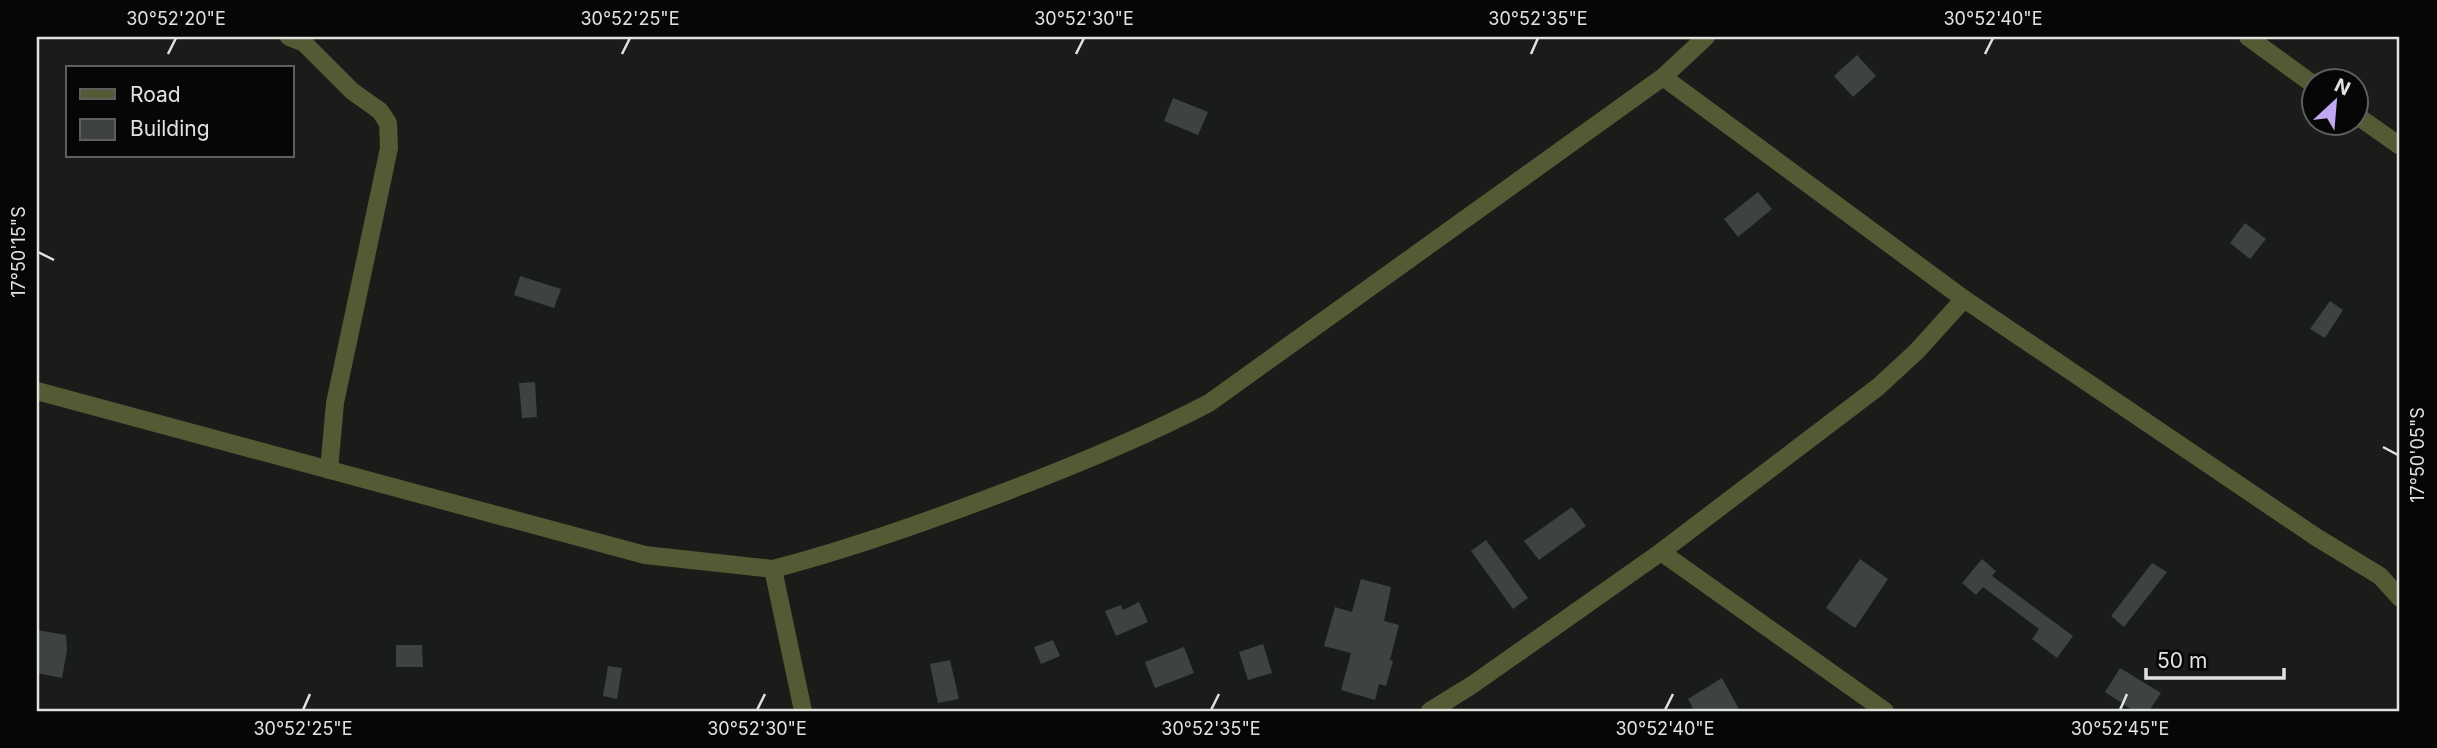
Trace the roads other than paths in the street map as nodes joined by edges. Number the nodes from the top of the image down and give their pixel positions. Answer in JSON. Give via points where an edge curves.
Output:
{"nodes":[{"id":1,"x":289,"y":37,"type":"edge"},
{"id":2,"x":1706,"y":37,"type":"edge"},
{"id":3,"x":2248,"y":37,"type":"edge"},
{"id":4,"x":2300,"y":74,"type":"edge"},
{"id":5,"x":1663,"y":77,"type":"junction"},
{"id":6,"x":2370,"y":124,"type":"edge"},
{"id":7,"x":2400,"y":146,"type":"edge"},
{"id":8,"x":1964,"y":299,"type":"junction"},
{"id":9,"x":37,"y":391,"type":"edge"},
{"id":10,"x":329,"y":470,"type":"junction"},
{"id":11,"x":1661,"y":552,"type":"junction"},
{"id":12,"x":773,"y":569,"type":"junction"},
{"id":13,"x":2400,"y":598,"type":"edge"},
{"id":14,"x":803,"y":711,"type":"edge"},
{"id":15,"x":1430,"y":711,"type":"edge"},
{"id":16,"x":1885,"y":711,"type":"edge"}],
"edges":[{"from":1,"to":10,"type":"street","via":[[304,43],[388,123],[388,148],[335,403]]},
{"from":2,"to":5,"type":"street"},
{"from":3,"to":4,"type":"street"},
{"from":5,"to":8,"type":"street"},
{"from":5,"to":12,"type":"street","via":[[1209,403],[1081,464],[886,537]]},
{"from":6,"to":7,"type":"street"},
{"from":8,"to":11,"type":"street","via":[[1878,387]]},
{"from":8,"to":13,"type":"street","via":[[2380,576]]},
{"from":9,"to":10,"type":"street"},
{"from":10,"to":12,"type":"street","via":[[645,555]]},
{"from":11,"to":15,"type":"street"},
{"from":11,"to":16,"type":"street"},
{"from":12,"to":14,"type":"street"}]}
